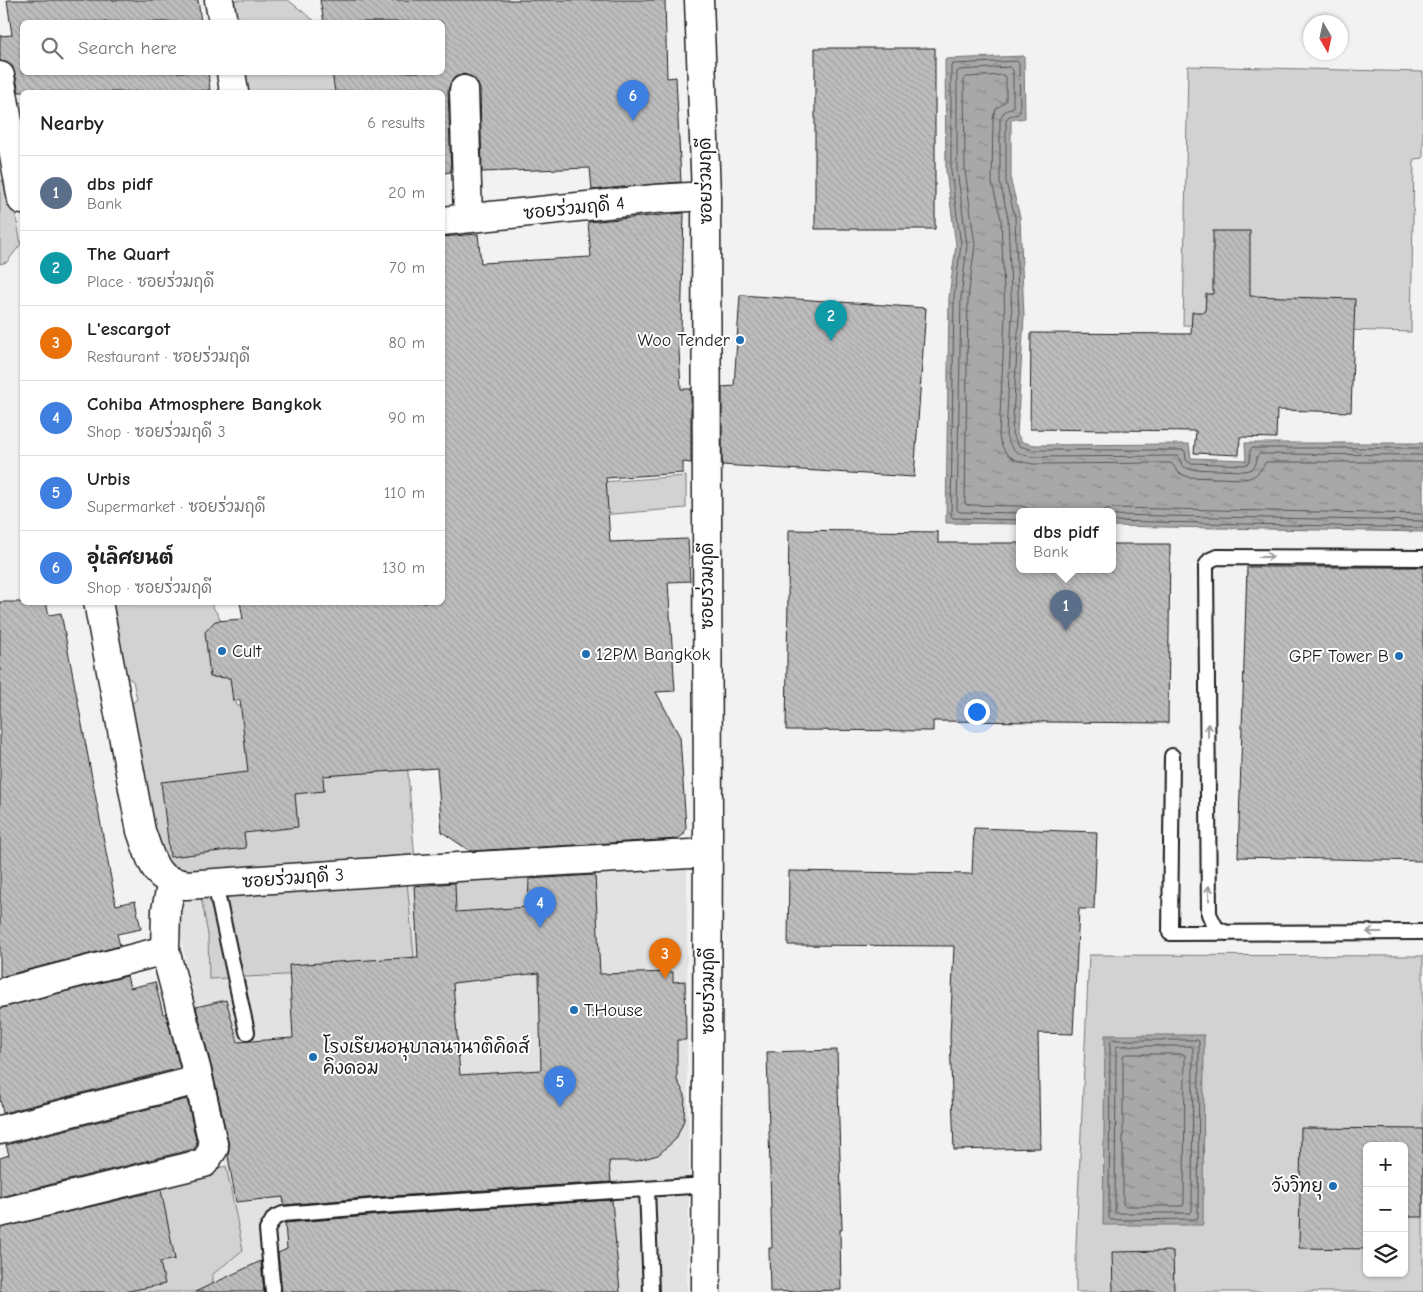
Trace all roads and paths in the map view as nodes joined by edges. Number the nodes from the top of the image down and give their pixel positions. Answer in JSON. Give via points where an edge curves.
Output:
{"nodes":[{"id":1,"x":219,"y":0,"type":"edge"},
{"id":2,"x":699,"y":0,"type":"edge"},
{"id":3,"x":223,"y":20,"type":"edge"},
{"id":4,"x":231,"y":75,"type":"edge"},
{"id":5,"x":0,"y":76,"type":"edge"},
{"id":6,"x":234,"y":90,"type":"edge"},
{"id":7,"x":464,"y":90,"type":"dead end"},
{"id":8,"x":20,"y":189,"type":"edge"},
{"id":9,"x":706,"y":196,"type":"junction"},
{"id":10,"x":455,"y":219,"type":"edge"},
{"id":11,"x":1423,"y":558,"type":"edge"},
{"id":12,"x":99,"y":605,"type":"edge"},
{"id":13,"x":1172,"y":756,"type":"dead end"},
{"id":14,"x":708,"y":853,"type":"junction"},
{"id":15,"x":172,"y":882,"type":"junction"},
{"id":16,"x":215,"y":884,"type":"junction"},
{"id":17,"x":1423,"y":932,"type":"edge"},
{"id":18,"x":1227,"y":933,"type":"junction"},
{"id":19,"x":165,"y":950,"type":"junction"},
{"id":20,"x":0,"y":993,"type":"edge"},
{"id":21,"x":247,"y":1032,"type":"dead end"},
{"id":22,"x":198,"y":1080,"type":"junction"},
{"id":23,"x":0,"y":1130,"type":"edge"},
{"id":24,"x":707,"y":1185,"type":"junction"},
{"id":25,"x":647,"y":1189,"type":"junction"},
{"id":26,"x":0,"y":1212,"type":"edge"},
{"id":27,"x":273,"y":1292,"type":"edge"},
{"id":28,"x":651,"y":1292,"type":"edge"},
{"id":29,"x":706,"y":1292,"type":"edge"}],
"edges":[{"from":1,"to":3,"type":"street"},
{"from":2,"to":9,"type":"street","name":"ซอยร่วมฤดี"},
{"from":4,"to":6,"type":"street"},
{"from":5,"to":8,"type":"street"},
{"from":7,"to":10,"type":"street"},
{"from":9,"to":10,"type":"street","name":"ซอยร่วมฤดี 4"},
{"from":9,"to":14,"type":"street","name":"ซอยร่วมฤดี"},
{"from":18,"to":11,"type":"lane","one_way":true,"via":[[1216,928],[1209,914],[1206,566],[1217,557]]},
{"from":12,"to":15,"type":"street","via":[[142,831],[152,862],[162,876]]},
{"from":13,"to":18,"type":"lane","via":[[1170,934]]},
{"from":14,"to":16,"type":"street","name":"ซอยร่วมฤดี 3","via":[[413,869]]},
{"from":14,"to":24,"type":"street","name":"ซอยร่วมฤดี"},
{"from":15,"to":16,"type":"street","name":"ซอยร่วมฤดี 3"},
{"from":15,"to":19,"type":"street","via":[[166,910]]},
{"from":16,"to":21,"type":"lane"},
{"from":17,"to":18,"type":"lane","one_way":true},
{"from":19,"to":20,"type":"street"},
{"from":19,"to":22,"type":"street"},
{"from":22,"to":23,"type":"street"},
{"from":22,"to":26,"type":"street","via":[[214,1148],[204,1163]]},
{"from":24,"to":25,"type":"lane"},
{"from":24,"to":29,"type":"street","name":"ซอยร่วมฤดี"},
{"from":25,"to":27,"type":"lane","via":[[283,1214],[274,1218],[267,1230]]},
{"from":25,"to":28,"type":"lane"}]}
